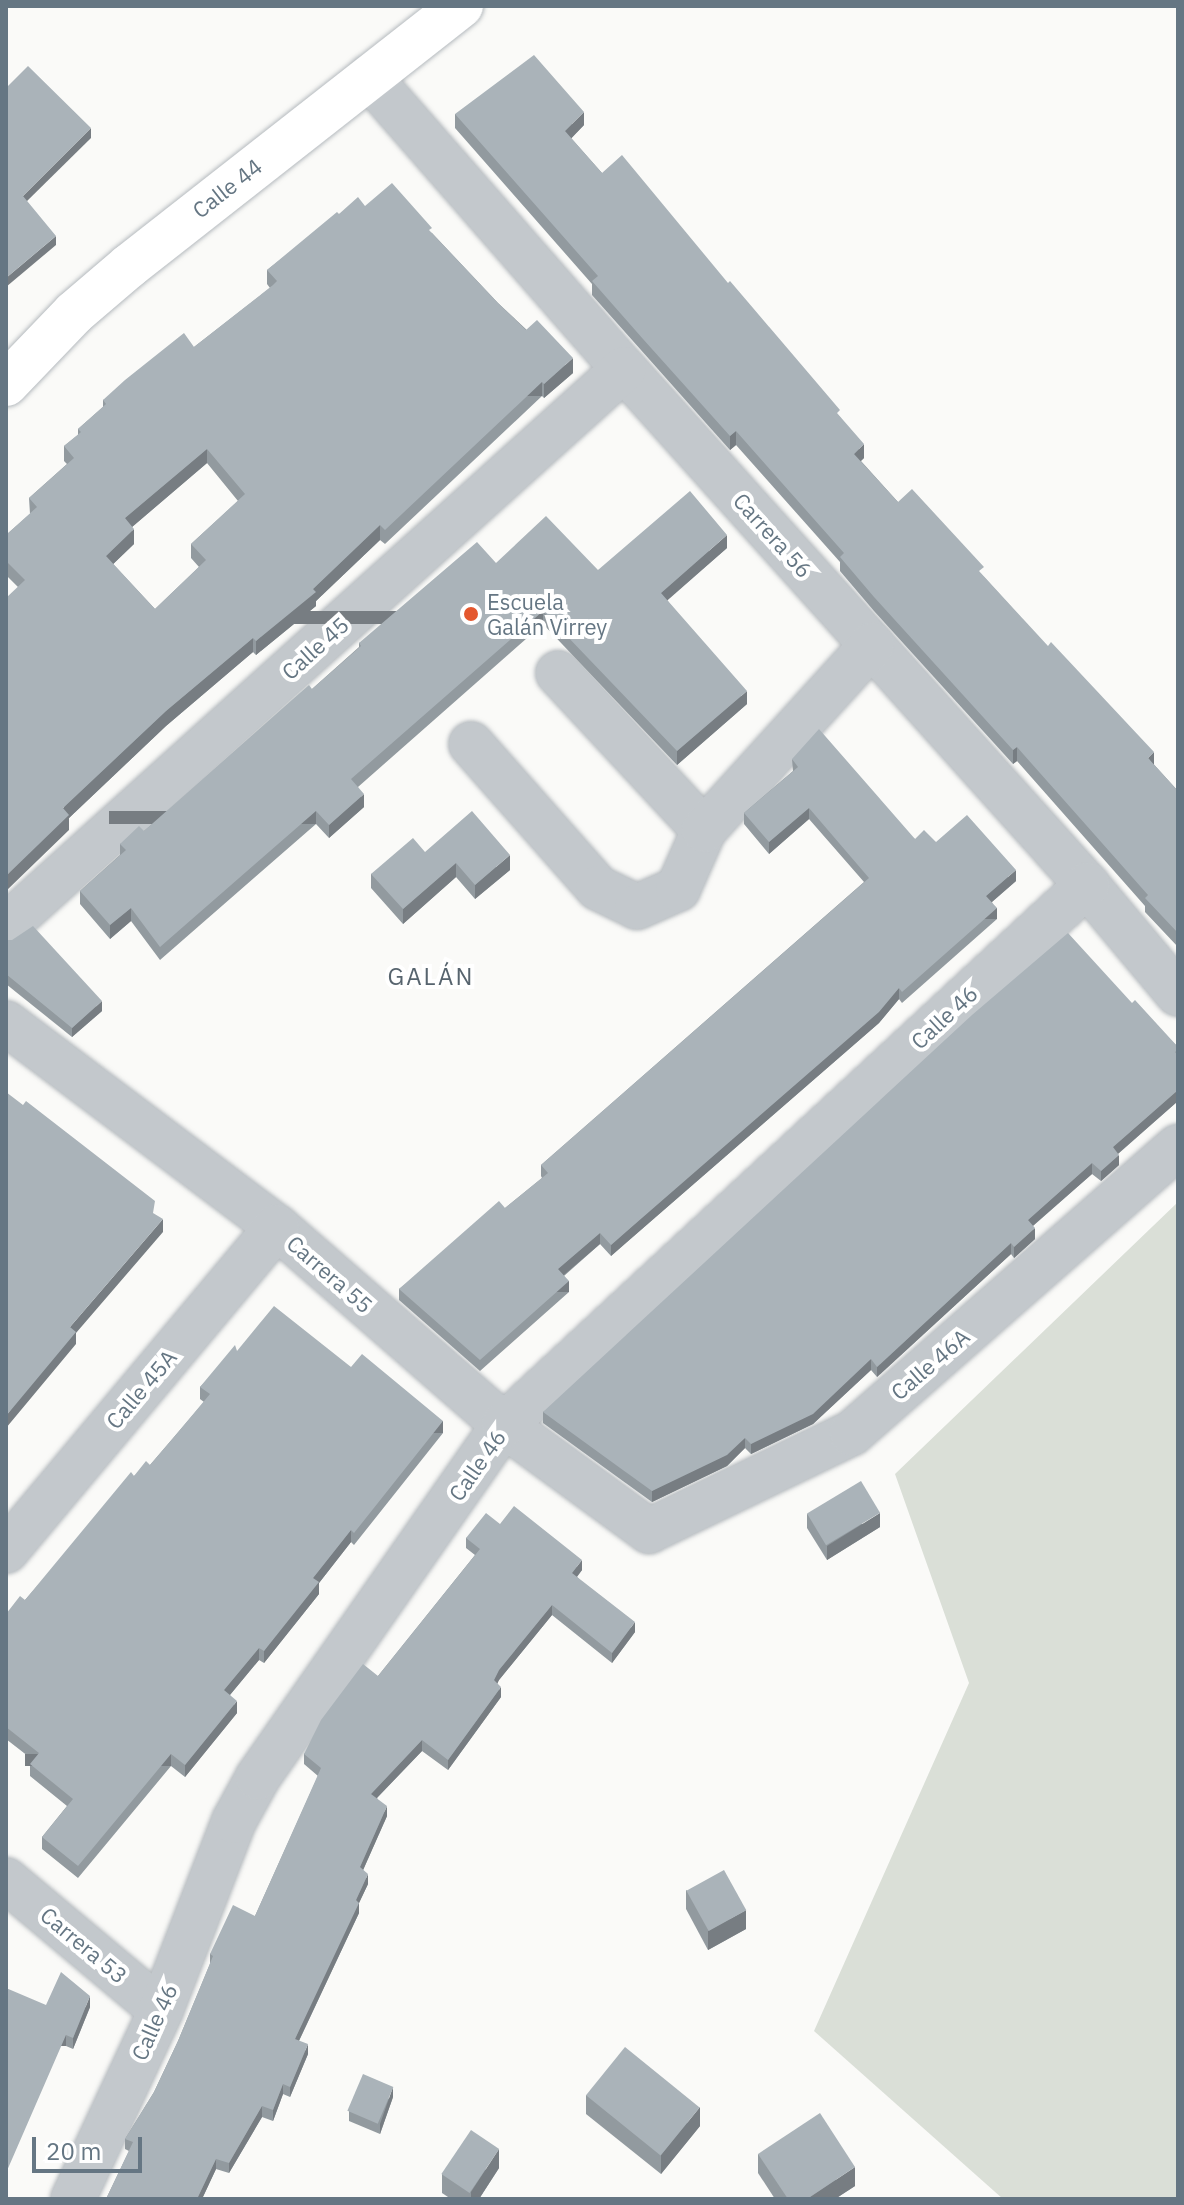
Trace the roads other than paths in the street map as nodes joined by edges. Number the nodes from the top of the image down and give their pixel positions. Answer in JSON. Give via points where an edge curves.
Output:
{"nodes":[{"id":1,"x":461,"y":6,"type":"edge"},
{"id":2,"x":369,"y":77,"type":"junction"},
{"id":3,"x":624,"y":369,"type":"junction"},
{"id":4,"x":6,"y":384,"type":"edge"},
{"id":5,"x":872,"y":645,"type":"junction"},
{"id":6,"x":558,"y":673,"type":"dead end"},
{"id":7,"x":471,"y":744,"type":"dead end"},
{"id":8,"x":704,"y":830,"type":"junction"},
{"id":9,"x":1087,"y":885,"type":"junction"},
{"id":10,"x":6,"y":926,"type":"edge"},
{"id":11,"x":1178,"y":994,"type":"edge"},
{"id":12,"x":6,"y":1023,"type":"edge"},
{"id":13,"x":1178,"y":1147,"type":"edge"},
{"id":14,"x":277,"y":1227,"type":"junction"},
{"id":15,"x":504,"y":1425,"type":"junction"},
{"id":16,"x":649,"y":1531,"type":"joint"},
{"id":17,"x":6,"y":1551,"type":"edge"},
{"id":18,"x":6,"y":1880,"type":"edge"},
{"id":19,"x":161,"y":2010,"type":"junction"},
{"id":20,"x":73,"y":2199,"type":"edge"}],
"edges":[{"from":1,"to":2,"type":"main road","name":"Calle 44"},
{"from":2,"to":3,"type":"street","name":"Carrera 56"},
{"from":2,"to":4,"type":"main road","name":"Calle 44","via":[[129,266],[74,313]]},
{"from":3,"to":5,"type":"street","name":"Carrera 56"},
{"from":3,"to":10,"type":"street","name":"Calle 45"},
{"from":5,"to":8,"type":"street"},
{"from":5,"to":9,"type":"street","name":"Carrera 56"},
{"from":6,"to":8,"type":"street"},
{"from":7,"to":8,"type":"street","via":[[598,888],[637,907],[678,889]]},
{"from":9,"to":11,"type":"street","name":"Carrera 56"},
{"from":9,"to":15,"type":"street","name":"Calle 46"},
{"from":12,"to":14,"type":"street","name":"Carrera 55"},
{"from":13,"to":16,"type":"street","name":"Calle 46A","via":[[852,1433]]},
{"from":14,"to":15,"type":"street","name":"Carrera 55"},
{"from":14,"to":17,"type":"street","name":"Calle 45A"},
{"from":15,"to":16,"type":"street","name":"Carrera 55"},
{"from":15,"to":19,"type":"street","name":"Calle 46","via":[[258,1777],[234,1821]]},
{"from":18,"to":19,"type":"street","name":"Carrera 53"},
{"from":19,"to":20,"type":"street","name":"Calle 46"}]}
